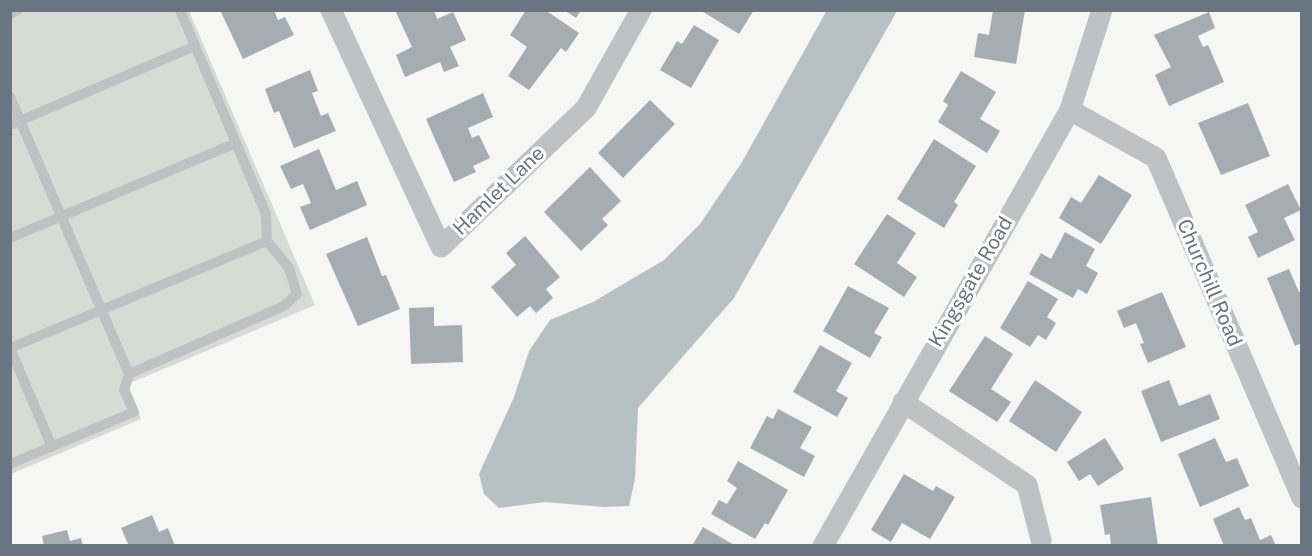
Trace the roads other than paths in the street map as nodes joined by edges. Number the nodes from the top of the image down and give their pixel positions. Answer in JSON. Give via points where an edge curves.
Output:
{"nodes":[{"id":1,"x":18,"y":10,"type":"edge"},
{"id":2,"x":180,"y":10,"type":"edge"},
{"id":3,"x":331,"y":10,"type":"edge"},
{"id":4,"x":641,"y":10,"type":"edge"},
{"id":5,"x":1102,"y":10,"type":"edge"},
{"id":6,"x":10,"y":14,"type":"edge"},
{"id":7,"x":195,"y":46,"type":"junction"},
{"id":8,"x":10,"y":97,"type":"edge"},
{"id":9,"x":1070,"y":110,"type":"junction"},
{"id":10,"x":16,"y":123,"type":"edge"},
{"id":11,"x":236,"y":143,"type":"junction"},
{"id":12,"x":62,"y":217,"type":"junction"},
{"id":13,"x":10,"y":238,"type":"edge"},
{"id":14,"x":267,"y":241,"type":"junction"},
{"id":15,"x":102,"y":309,"type":"junction"},
{"id":16,"x":11,"y":348,"type":"edge"},
{"id":17,"x":129,"y":374,"type":"junction"},
{"id":18,"x":903,"y":402,"type":"junction"},
{"id":19,"x":52,"y":447,"type":"junction"},
{"id":20,"x":10,"y":464,"type":"edge"},
{"id":21,"x":1302,"y":498,"type":"edge"},
{"id":22,"x":1041,"y":540,"type":"dead end"},
{"id":23,"x":823,"y":546,"type":"edge"}],
"edges":[{"from":1,"to":6,"type":"lane"},
{"from":2,"to":7,"type":"lane"},
{"from":3,"to":4,"type":"street","name":"Hamlet Lane","via":[[441,247],[586,108]]},
{"from":5,"to":9,"type":"street","name":"Kingsgate Road"},
{"from":7,"to":10,"type":"lane"},
{"from":7,"to":11,"type":"lane"},
{"from":8,"to":10,"type":"lane"},
{"from":9,"to":18,"type":"street","name":"Kingsgate Road"},
{"from":9,"to":21,"type":"street","name":"Churchill Road","via":[[1156,158]]},
{"from":10,"to":12,"type":"lane"},
{"from":11,"to":12,"type":"lane"},
{"from":11,"to":14,"type":"lane","via":[[266,214]]},
{"from":12,"to":13,"type":"lane"},
{"from":12,"to":15,"type":"lane"},
{"from":14,"to":15,"type":"lane"},
{"from":14,"to":17,"type":"lane","via":[[289,268],[297,294],[284,306]]},
{"from":15,"to":16,"type":"lane"},
{"from":15,"to":17,"type":"lane"},
{"from":16,"to":19,"type":"lane"},
{"from":17,"to":19,"type":"lane","via":[[124,390],[134,412]]},
{"from":18,"to":22,"type":"street","via":[[1027,485]]},
{"from":18,"to":23,"type":"street","name":"Kingsgate Road"},
{"from":19,"to":20,"type":"lane"}]}
